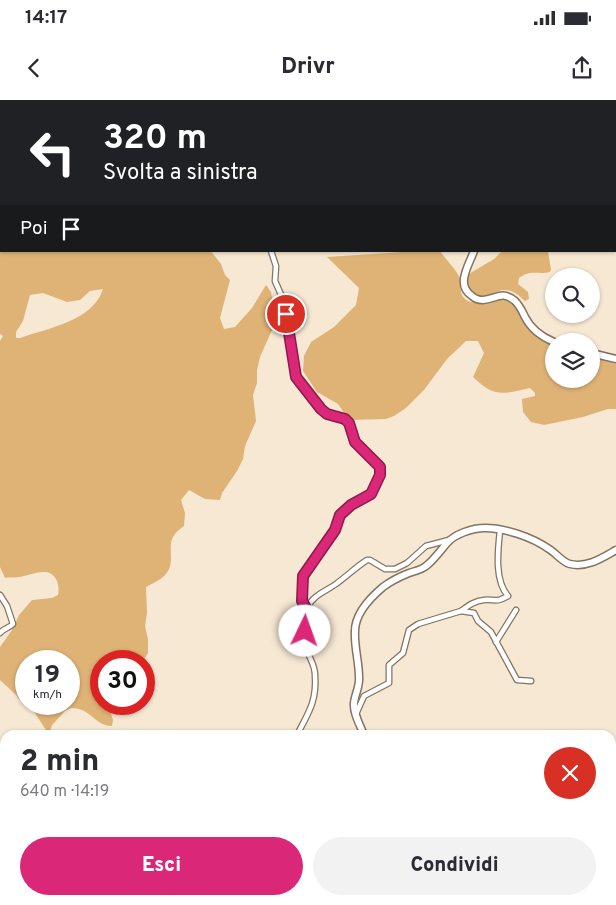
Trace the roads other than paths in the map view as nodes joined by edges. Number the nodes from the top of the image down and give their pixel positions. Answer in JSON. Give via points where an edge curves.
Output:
{"nodes":[{"id":1,"x":568,"y":100,"type":"edge"},
{"id":2,"x":577,"y":100,"type":"edge"},
{"id":3,"x":271,"y":252,"type":"edge"},
{"id":4,"x":474,"y":252,"type":"edge"},
{"id":5,"x":545,"y":338,"type":"edge"},
{"id":6,"x":600,"y":355,"type":"edge"},
{"id":7,"x":616,"y":359,"type":"edge"},
{"id":8,"x":500,"y":530,"type":"junction"},
{"id":9,"x":450,"y":540,"type":"junction"},
{"id":10,"x":616,"y":550,"type":"edge"},
{"id":11,"x":0,"y":596,"type":"edge"},
{"id":12,"x":306,"y":608,"type":"junction"},
{"id":13,"x":516,"y":610,"type":"dead end"},
{"id":14,"x":461,"y":611,"type":"junction"},
{"id":15,"x":0,"y":634,"type":"edge"},
{"id":16,"x":496,"y":642,"type":"junction"},
{"id":17,"x":532,"y":681,"type":"dead end"},
{"id":18,"x":356,"y":714,"type":"junction"},
{"id":19,"x":300,"y":730,"type":"edge"},
{"id":20,"x":362,"y":730,"type":"edge"}],
"edges":[{"from":1,"to":2,"type":"street"},
{"from":3,"to":12,"type":"street","via":[[296,377],[321,409],[349,423],[355,442],[380,467],[380,475],[371,494],[340,515],[335,530],[303,576],[302,601]]},
{"from":4,"to":5,"type":"street","via":[[464,278],[469,294],[480,300],[509,297]]},
{"from":6,"to":7,"type":"street"},
{"from":8,"to":9,"type":"street","via":[[479,528]]},
{"from":8,"to":10,"type":"street","via":[[536,541],[572,565],[592,562]]},
{"from":8,"to":14,"type":"street","via":[[500,580],[508,596],[502,600],[485,599],[472,603]]},
{"from":9,"to":12,"type":"street","via":[[426,546],[408,563],[395,569],[385,569],[367,560],[317,595]]},
{"from":9,"to":18,"type":"street","via":[[421,570],[396,578],[383,587],[361,613],[355,629],[360,678],[354,704]]},
{"from":11,"to":15,"type":"street","via":[[13,624]]},
{"from":12,"to":19,"type":"street","via":[[305,639],[314,666],[315,691],[311,709]]},
{"from":13,"to":16,"type":"street"},
{"from":14,"to":16,"type":"street","via":[[474,613]]},
{"from":14,"to":18,"type":"street","via":[[418,624],[409,630],[403,653],[389,665],[389,682],[364,696]]},
{"from":16,"to":17,"type":"street","via":[[516,680]]},
{"from":18,"to":20,"type":"street"}]}
